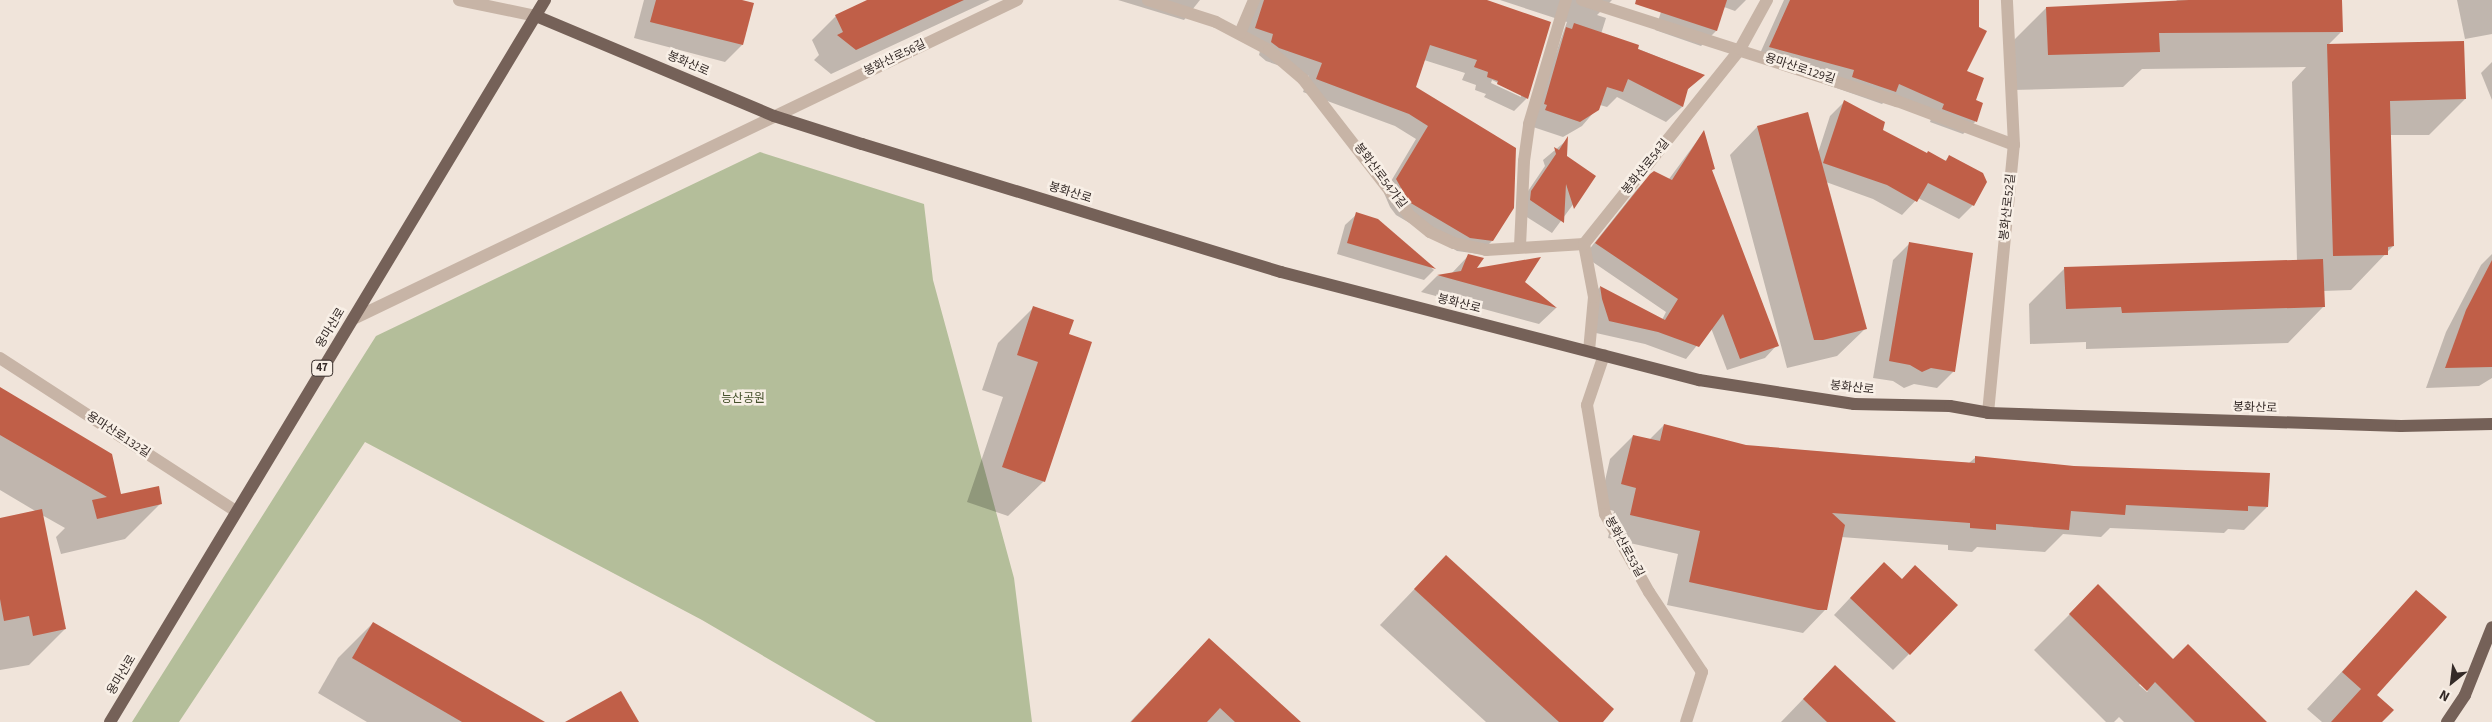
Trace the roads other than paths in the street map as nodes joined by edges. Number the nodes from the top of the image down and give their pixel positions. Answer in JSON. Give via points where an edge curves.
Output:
{"nodes":[{"id":1,"x":459,"y":0,"type":"edge"},
{"id":2,"x":545,"y":0,"type":"edge"},
{"id":3,"x":1016,"y":0,"type":"edge"},
{"id":4,"x":1148,"y":0,"type":"edge"},
{"id":5,"x":1254,"y":0,"type":"edge"},
{"id":6,"x":1566,"y":0,"type":"edge"},
{"id":7,"x":1582,"y":0,"type":"edge"},
{"id":8,"x":1767,"y":0,"type":"edge"},
{"id":9,"x":2008,"y":0,"type":"edge"},
{"id":10,"x":536,"y":16,"type":"junction"},
{"id":11,"x":1240,"y":33,"type":"junction"},
{"id":12,"x":1740,"y":49,"type":"junction"},
{"id":13,"x":774,"y":116,"type":"junction"},
{"id":14,"x":2014,"y":145,"type":"junction"},
{"id":15,"x":1584,"y":244,"type":"junction"},
{"id":16,"x":1520,"y":246,"type":"junction"},
{"id":17,"x":352,"y":319,"type":"junction"},
{"id":18,"x":1589,"y":352,"type":"junction"},
{"id":19,"x":1604,"y":355,"type":"junction"},
{"id":20,"x":0,"y":358,"type":"edge"},
{"id":21,"x":1988,"y":413,"type":"junction"},
{"id":22,"x":2492,"y":424,"type":"edge"},
{"id":23,"x":236,"y":511,"type":"junction"},
{"id":24,"x":2492,"y":627,"type":"edge"},
{"id":25,"x":110,"y":722,"type":"edge"},
{"id":26,"x":1686,"y":722,"type":"edge"},
{"id":27,"x":2447,"y":722,"type":"edge"}],
"edges":[{"from":1,"to":10,"type":"street","name":"봉화산로"},
{"from":2,"to":10,"type":"main road","name":"용마산로","number":"47"},
{"from":3,"to":13,"type":"street","name":"봉화산로56길"},
{"from":4,"to":11,"type":"street","name":"봉화산로54가길"},
{"from":5,"to":11,"type":"street"},
{"from":6,"to":16,"type":"street","via":[[1529,124]]},
{"from":7,"to":12,"type":"street","name":"용마산로129길"},
{"from":8,"to":12,"type":"street","name":"봉화산로54길"},
{"from":9,"to":14,"type":"street","name":"봉화산로52길"},
{"from":10,"to":13,"type":"main road","name":"봉화산로"},
{"from":10,"to":17,"type":"main road","name":"용마산로","number":"47"},
{"from":11,"to":16,"type":"street","name":"봉화산로54가길","via":[[1269,50],[1303,79],[1398,202],[1430,232],[1454,243],[1486,250]]},
{"from":12,"to":14,"type":"street","name":"용마산로129길","via":[[1897,101]]},
{"from":12,"to":15,"type":"street","name":"봉화산로54길"},
{"from":13,"to":17,"type":"street","name":"봉화산로56길"},
{"from":13,"to":18,"type":"main road","name":"봉화산로","via":[[1281,272]]},
{"from":14,"to":21,"type":"street","name":"봉화산로52길"},
{"from":15,"to":16,"type":"street","name":"봉화산로54가길"},
{"from":15,"to":18,"type":"street","via":[[1594,297]]},
{"from":17,"to":23,"type":"main road","name":"용마산로","number":"47"},
{"from":18,"to":19,"type":"main road","name":"봉화산로"},
{"from":19,"to":21,"type":"main road","name":"봉화산로","via":[[1727,385],[1854,404],[1950,406]]},
{"from":19,"to":26,"type":"street","name":"봉화산로53길","via":[[1587,405],[1605,514],[1649,592],[1702,672]]},
{"from":20,"to":23,"type":"street","name":"용마산로132길"},
{"from":21,"to":22,"type":"main road","name":"봉화산로","via":[[2400,426]]},
{"from":23,"to":25,"type":"main road","name":"용마산로","number":"47"},
{"from":24,"to":27,"type":"main road","via":[[2464,695]]}]}
